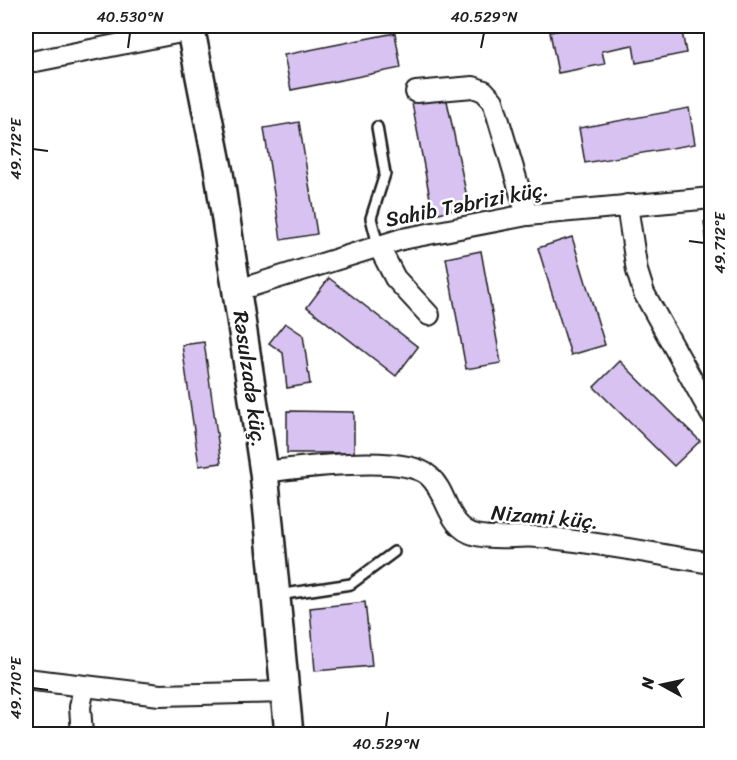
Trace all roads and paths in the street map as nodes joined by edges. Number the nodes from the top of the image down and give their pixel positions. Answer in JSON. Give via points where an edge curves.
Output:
{"nodes":[{"id":1,"x":191,"y":28,"type":"edge"},
{"id":2,"x":26,"y":63,"type":"edge"},
{"id":3,"x":416,"y":92,"type":"dead end"},
{"id":4,"x":377,"y":127,"type":"dead end"},
{"id":5,"x":711,"y":198,"type":"edge"},
{"id":6,"x":627,"y":205,"type":"junction"},
{"id":7,"x":527,"y":215,"type":"junction"},
{"id":8,"x":378,"y":245,"type":"junction"},
{"id":9,"x":238,"y":290,"type":"junction"},
{"id":10,"x":429,"y":315,"type":"dead end"},
{"id":11,"x":711,"y":414,"type":"edge"},
{"id":12,"x":264,"y":472,"type":"junction"},
{"id":13,"x":394,"y":552,"type":"dead end"},
{"id":14,"x":711,"y":563,"type":"edge"},
{"id":15,"x":275,"y":595,"type":"junction"},
{"id":16,"x":26,"y":679,"type":"edge"},
{"id":17,"x":84,"y":687,"type":"junction"},
{"id":18,"x":285,"y":692,"type":"junction"},
{"id":19,"x":82,"y":735,"type":"edge"},
{"id":20,"x":289,"y":735,"type":"edge"}],
"edges":[{"from":1,"to":2,"type":"street"},
{"from":1,"to":9,"type":"main road","name":"Rəsulzadə küç."},
{"from":3,"to":7,"type":"street","via":[[473,87],[484,91],[493,101]]},
{"from":4,"to":8,"type":"lane","via":[[385,174],[371,218]]},
{"from":5,"to":6,"type":"street","name":"Sahib Təbrizi küç."},
{"from":6,"to":7,"type":"street","name":"Sahib Təbrizi küç."},
{"from":6,"to":11,"type":"street","via":[[644,293]]},
{"from":7,"to":8,"type":"street","name":"Sahib Təbrizi küç."},
{"from":8,"to":9,"type":"street","name":"Sahib Təbrizi küç."},
{"from":8,"to":10,"type":"street","via":[[395,278]]},
{"from":9,"to":12,"type":"main road","name":"Rəsulzadə küç."},
{"from":12,"to":14,"type":"street","name":"Nizami küç.","via":[[327,465],[392,464],[417,468],[431,477],[454,521],[477,535],[539,537]]},
{"from":12,"to":15,"type":"main road","name":"Rəsulzadə küç."},
{"from":13,"to":15,"type":"lane","via":[[351,584]]},
{"from":15,"to":18,"type":"main road","name":"Rəsulzadə küç."},
{"from":16,"to":17,"type":"street"},
{"from":17,"to":18,"type":"street","via":[[160,695]]},
{"from":17,"to":19,"type":"street","via":[[80,707]]},
{"from":18,"to":20,"type":"main road","name":"Rəsulzadə küç."}]}
